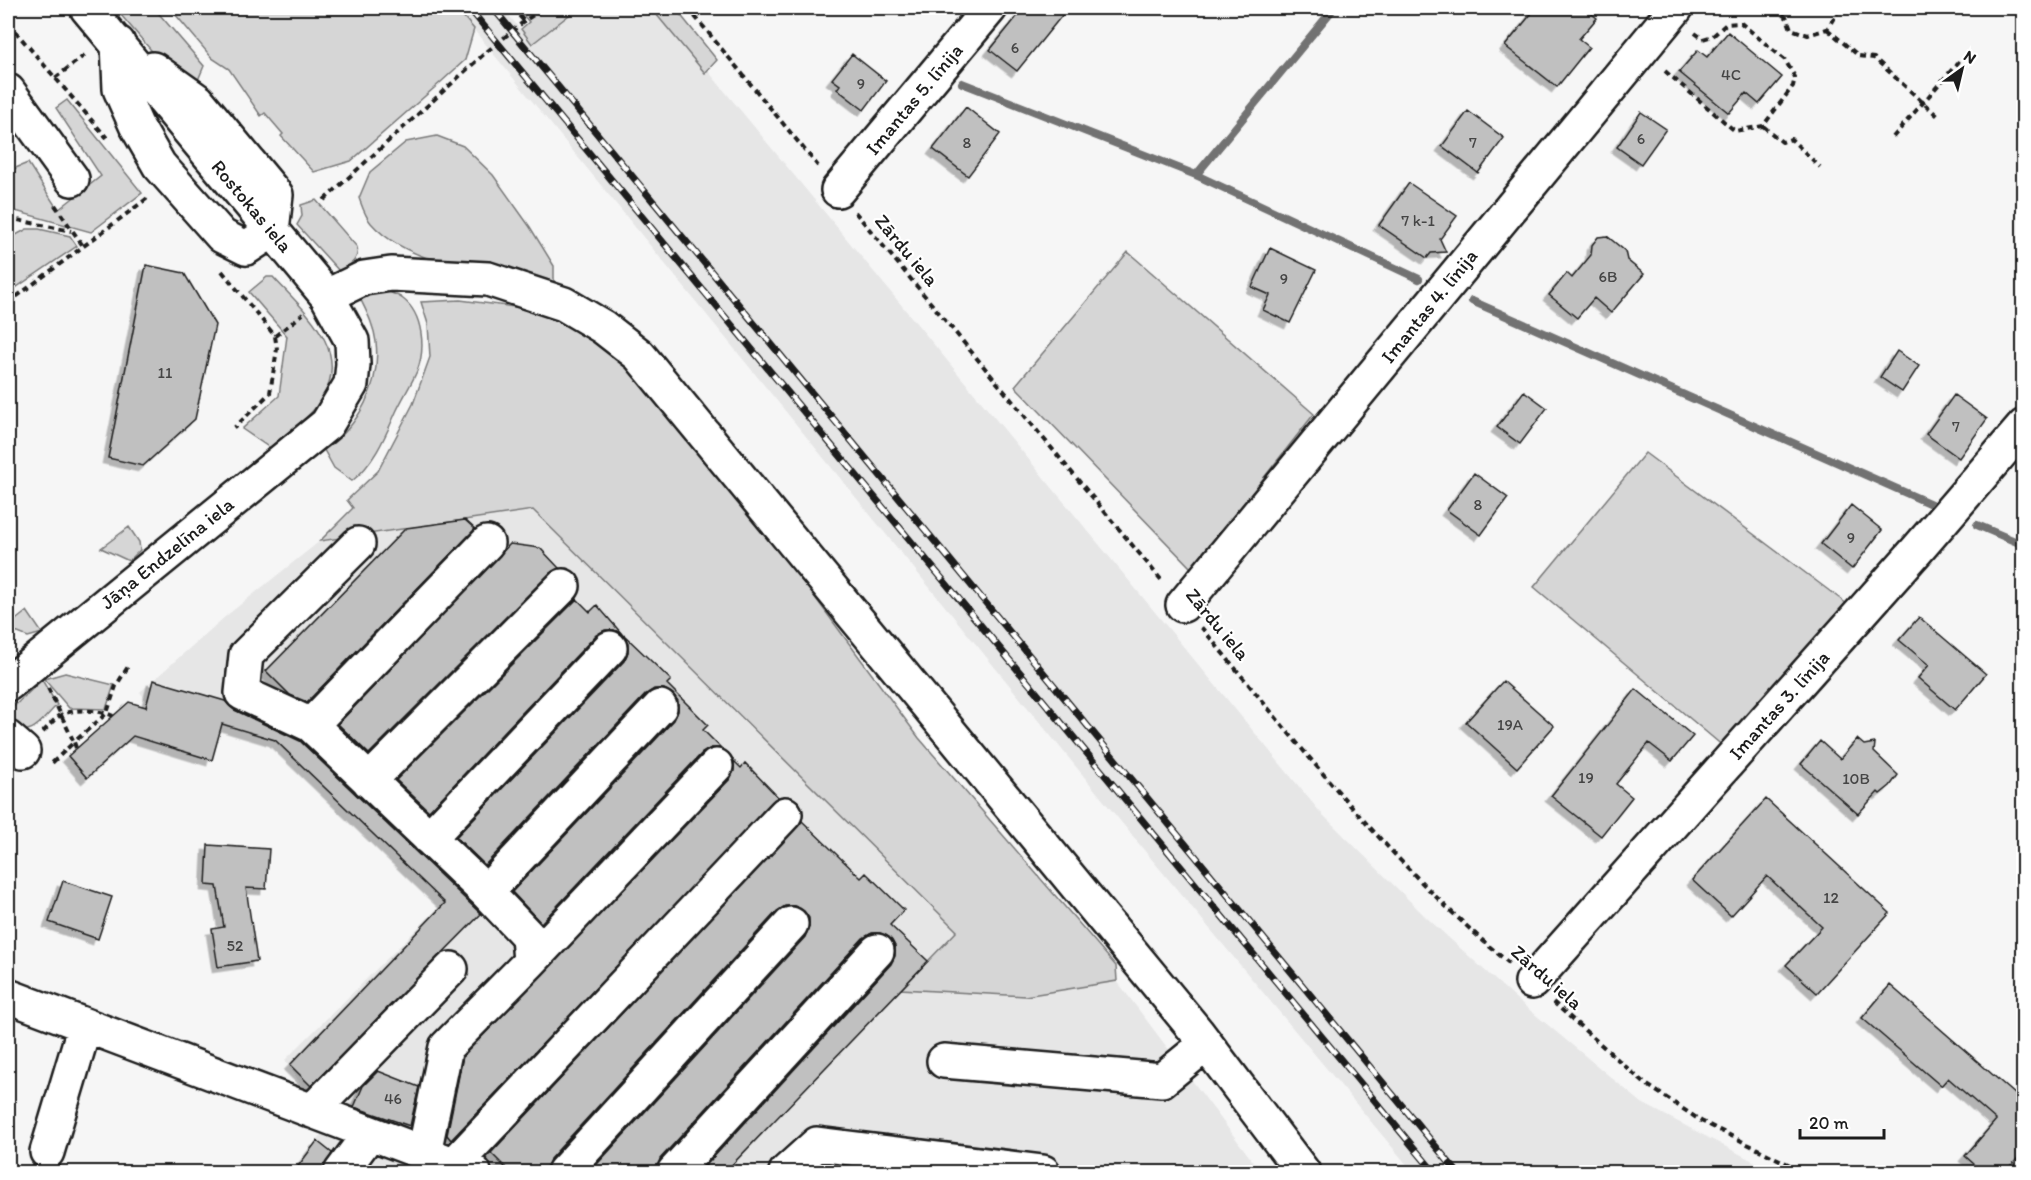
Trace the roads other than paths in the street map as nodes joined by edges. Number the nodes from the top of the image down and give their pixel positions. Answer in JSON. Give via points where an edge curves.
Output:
{"nodes":[{"id":1,"x":87,"y":8,"type":"edge"},
{"id":2,"x":990,"y":8,"type":"edge"},
{"id":3,"x":1676,"y":8,"type":"edge"},
{"id":4,"x":103,"y":48,"type":"junction"},
{"id":5,"x":16,"y":102,"type":"edge"},
{"id":6,"x":72,"y":179,"type":"dead end"},
{"id":7,"x":837,"y":190,"type":"road end"},
{"id":8,"x":272,"y":231,"type":"junction"},
{"id":9,"x":327,"y":296,"type":"junction"},
{"id":10,"x":327,"y":423,"type":"joint"},
{"id":11,"x":2024,"y":426,"type":"edge"},
{"id":12,"x":488,"y":543,"type":"dead end"},
{"id":13,"x":357,"y":544,"type":"dead end"},
{"id":14,"x":562,"y":586,"type":"dead end"},
{"id":15,"x":1183,"y":605,"type":"road end"},
{"id":16,"x":610,"y":648,"type":"dead end"},
{"id":17,"x":12,"y":669,"type":"edge"},
{"id":18,"x":660,"y":706,"type":"dead end"},
{"id":19,"x":311,"y":725,"type":"junction"},
{"id":20,"x":716,"y":766,"type":"dead end"},
{"id":21,"x":369,"y":781,"type":"junction"},
{"id":22,"x":785,"y":814,"type":"dead end"},
{"id":23,"x":429,"y":838,"type":"junction"},
{"id":24,"x":486,"y":892,"type":"junction"},
{"id":25,"x":791,"y":924,"type":"dead end"},
{"id":26,"x":877,"y":951,"type":"dead end"},
{"id":27,"x":530,"y":962,"type":"junction"},
{"id":28,"x":451,"y":969,"type":"dead end"},
{"id":29,"x":1532,"y":982,"type":"road end"},
{"id":30,"x":8,"y":996,"type":"edge"},
{"id":31,"x":85,"y":1025,"type":"junction"},
{"id":32,"x":1206,"y":1044,"type":"junction"},
{"id":33,"x":945,"y":1061,"type":"dead end"},
{"id":34,"x":312,"y":1111,"type":"junction"},
{"id":35,"x":370,"y":1133,"type":"junction"},
{"id":36,"x":47,"y":1152,"type":"dead end"},
{"id":37,"x":450,"y":1166,"type":"edge"},
{"id":38,"x":341,"y":1173,"type":"edge"},
{"id":39,"x":564,"y":1173,"type":"edge"},
{"id":40,"x":674,"y":1173,"type":"edge"},
{"id":41,"x":786,"y":1173,"type":"edge"},
{"id":42,"x":1043,"y":1173,"type":"edge"},
{"id":43,"x":1303,"y":1173,"type":"edge"}],
"edges":[{"from":1,"to":4,"type":"street","name":"Rostokas iela"},
{"from":2,"to":7,"type":"street","name":"Imantas 5. līnija"},
{"from":3,"to":15,"type":"street","name":"Imantas 4. līnija"},
{"from":4,"to":8,"type":"street","name":"Rostokas iela"},
{"from":4,"to":8,"type":"street","via":[[136,125],[159,165],[222,236],[246,248]]},
{"from":5,"to":6,"type":"street"},
{"from":8,"to":9,"type":"street","name":"Rostokas iela"},
{"from":9,"to":10,"type":"street","name":"Rostokas iela","via":[[352,341],[353,364],[351,384]]},
{"from":9,"to":32,"type":"street","via":[[364,278],[391,274],[488,279],[564,303],[639,355]]},
{"from":10,"to":17,"type":"street","name":"Jāņa Endzelīna iela"},
{"from":11,"to":29,"type":"street","name":"Imantas 3. līnija"},
{"from":12,"to":19,"type":"street"},
{"from":13,"to":19,"type":"street","via":[[246,655],[242,693]]},
{"from":14,"to":21,"type":"street"},
{"from":16,"to":23,"type":"street"},
{"from":18,"to":24,"type":"street"},
{"from":19,"to":21,"type":"street"},
{"from":20,"to":27,"type":"street"},
{"from":21,"to":23,"type":"street"},
{"from":22,"to":37,"type":"street"},
{"from":23,"to":24,"type":"street"},
{"from":24,"to":27,"type":"street","via":[[528,936]]},
{"from":25,"to":39,"type":"street"},
{"from":26,"to":40,"type":"street"},
{"from":27,"to":37,"type":"street","via":[[446,1047]]},
{"from":28,"to":34,"type":"street"},
{"from":30,"to":31,"type":"street"},
{"from":31,"to":34,"type":"street"},
{"from":31,"to":36,"type":"street"},
{"from":32,"to":33,"type":"street","via":[[1162,1080]]},
{"from":32,"to":43,"type":"street"},
{"from":34,"to":35,"type":"street"},
{"from":35,"to":37,"type":"street"},
{"from":35,"to":38,"type":"street"},
{"from":41,"to":42,"type":"street","via":[[817,1144]]}]}
